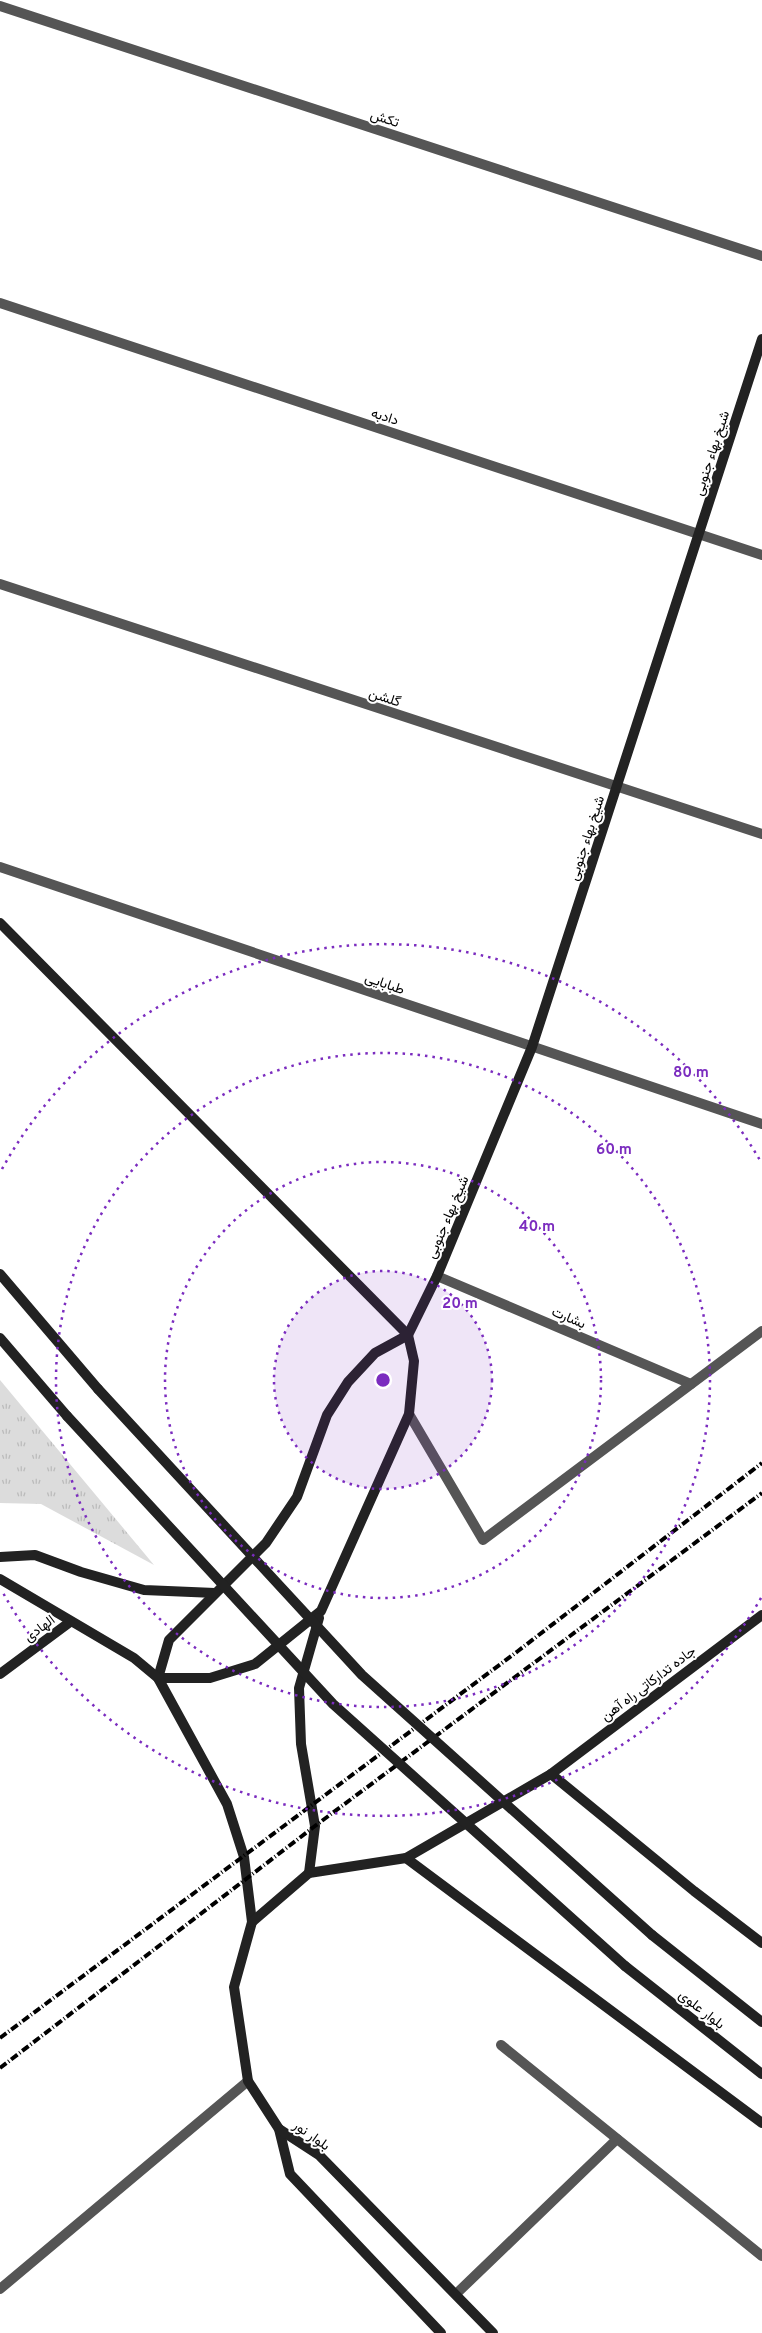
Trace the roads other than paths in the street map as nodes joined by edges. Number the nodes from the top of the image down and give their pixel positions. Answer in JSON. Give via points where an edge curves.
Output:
{"nodes":[{"id":1,"x":0,"y":6,"type":"edge"},
{"id":2,"x":762,"y":256,"type":"edge"},
{"id":3,"x":0,"y":303,"type":"edge"},
{"id":4,"x":762,"y":340,"type":"edge"},
{"id":5,"x":699,"y":534,"type":"junction"},
{"id":6,"x":762,"y":555,"type":"edge"},
{"id":7,"x":0,"y":584,"type":"edge"},
{"id":8,"x":616,"y":788,"type":"junction"},
{"id":9,"x":762,"y":834,"type":"edge"},
{"id":10,"x":0,"y":867,"type":"edge"},
{"id":11,"x":0,"y":923,"type":"edge"},
{"id":12,"x":532,"y":1047,"type":"junction"},
{"id":13,"x":762,"y":1124,"type":"edge"},
{"id":14,"x":0,"y":1274,"type":"edge"},
{"id":15,"x":437,"y":1276,"type":"junction"},
{"id":16,"x":762,"y":1331,"type":"edge"},
{"id":17,"x":408,"y":1335,"type":"junction"},
{"id":18,"x":0,"y":1338,"type":"edge"},
{"id":19,"x":691,"y":1384,"type":"junction"},
{"id":20,"x":409,"y":1414,"type":"junction"},
{"id":21,"x":0,"y":1557,"type":"edge"},
{"id":22,"x":0,"y":1579,"type":"edge"},
{"id":23,"x":215,"y":1593,"type":"junction"},
{"id":24,"x":321,"y":1611,"type":"junction"},
{"id":25,"x":762,"y":1615,"type":"edge"},
{"id":26,"x":70,"y":1622,"type":"junction"},
{"id":27,"x":0,"y":1674,"type":"edge"},
{"id":28,"x":158,"y":1678,"type":"junction"},
{"id":29,"x":551,"y":1774,"type":"junction"},
{"id":30,"x":406,"y":1858,"type":"junction"},
{"id":31,"x":310,"y":1873,"type":"junction"},
{"id":32,"x":252,"y":1922,"type":"junction"},
{"id":33,"x":762,"y":1943,"type":"edge"},
{"id":34,"x":762,"y":2022,"type":"edge"},
{"id":35,"x":501,"y":2045,"type":"dead end"},
{"id":36,"x":762,"y":2074,"type":"edge"},
{"id":37,"x":248,"y":2081,"type":"junction"},
{"id":38,"x":762,"y":2122,"type":"edge"},
{"id":39,"x":279,"y":2129,"type":"junction"},
{"id":40,"x":618,"y":2139,"type":"junction"},
{"id":41,"x":762,"y":2256,"type":"edge"},
{"id":42,"x":0,"y":2289,"type":"edge"},
{"id":43,"x":456,"y":2294,"type":"junction"},
{"id":44,"x":441,"y":2333,"type":"edge"},
{"id":45,"x":493,"y":2333,"type":"edge"}],
"edges":[{"from":1,"to":2,"type":"street","name":"تکش"},
{"from":3,"to":5,"type":"street","name":"دادبه"},
{"from":4,"to":5,"type":"main road","name":"شیخ بهاء جنوبی"},
{"from":5,"to":6,"type":"street","name":"دادبه"},
{"from":5,"to":8,"type":"main road","name":"شیخ بهاء جنوبی"},
{"from":7,"to":8,"type":"street","name":"گلشن"},
{"from":8,"to":9,"type":"street","name":"گلشن"},
{"from":8,"to":12,"type":"main road","name":"شیخ بهاء جنوبی"},
{"from":10,"to":12,"type":"street","name":"طبابایی"},
{"from":11,"to":17,"type":"main road"},
{"from":12,"to":13,"type":"street","name":"طبابایی"},
{"from":12,"to":15,"type":"main road","name":"شیخ بهاء جنوبی"},
{"from":14,"to":34,"type":"main road","name":"بلوار علوی","bridge":true,"via":[[98,1389],[362,1675],[652,1935]]},
{"from":15,"to":17,"type":"main road","name":"شیخ بهاء جنوبی"},
{"from":15,"to":19,"type":"street","name":"بشارت"},
{"from":16,"to":19,"type":"street"},
{"from":17,"to":20,"type":"main road","via":[[414,1361]]},
{"from":17,"to":23,"type":"main road","via":[[375,1353],[348,1382],[327,1415],[296,1497],[266,1543]]},
{"from":18,"to":36,"type":"main road","name":"بلوار علوی","bridge":true,"via":[[67,1416],[333,1704],[626,1966]]},
{"from":19,"to":20,"type":"street","via":[[483,1540]]},
{"from":20,"to":24,"type":"main road"},
{"from":21,"to":23,"type":"main road","via":[[35,1555],[144,1590]]},
{"from":22,"to":26,"type":"main road"},
{"from":23,"to":28,"type":"main road","via":[[169,1640]]},
{"from":24,"to":28,"type":"main road","via":[[255,1664],[210,1678]]},
{"from":24,"to":31,"type":"main road","via":[[299,1688],[301,1744],[315,1826]]},
{"from":25,"to":29,"type":"main road","name":"جاده تدارکاتی راه آهن"},
{"from":26,"to":27,"type":"main road","name":"الهادی"},
{"from":26,"to":28,"type":"main road","via":[[134,1658]]},
{"from":28,"to":32,"type":"main road","via":[[227,1804],[244,1858]]},
{"from":29,"to":30,"type":"main road","name":"جاده تدارکاتی راه آهن"},
{"from":29,"to":33,"type":"main road"},
{"from":30,"to":31,"type":"main road"},
{"from":30,"to":38,"type":"main road"},
{"from":31,"to":32,"type":"main road"},
{"from":32,"to":37,"type":"main road","via":[[234,1987]]},
{"from":35,"to":40,"type":"street"},
{"from":37,"to":39,"type":"main road"},
{"from":37,"to":42,"type":"street"},
{"from":39,"to":43,"type":"main road","name":"بلوار نور","via":[[319,2155]]},
{"from":39,"to":44,"type":"main road","name":"بلوار نور","via":[[290,2174]]},
{"from":40,"to":41,"type":"street"},
{"from":40,"to":43,"type":"street"},
{"from":43,"to":45,"type":"main road","name":"بلوار نور"}]}
